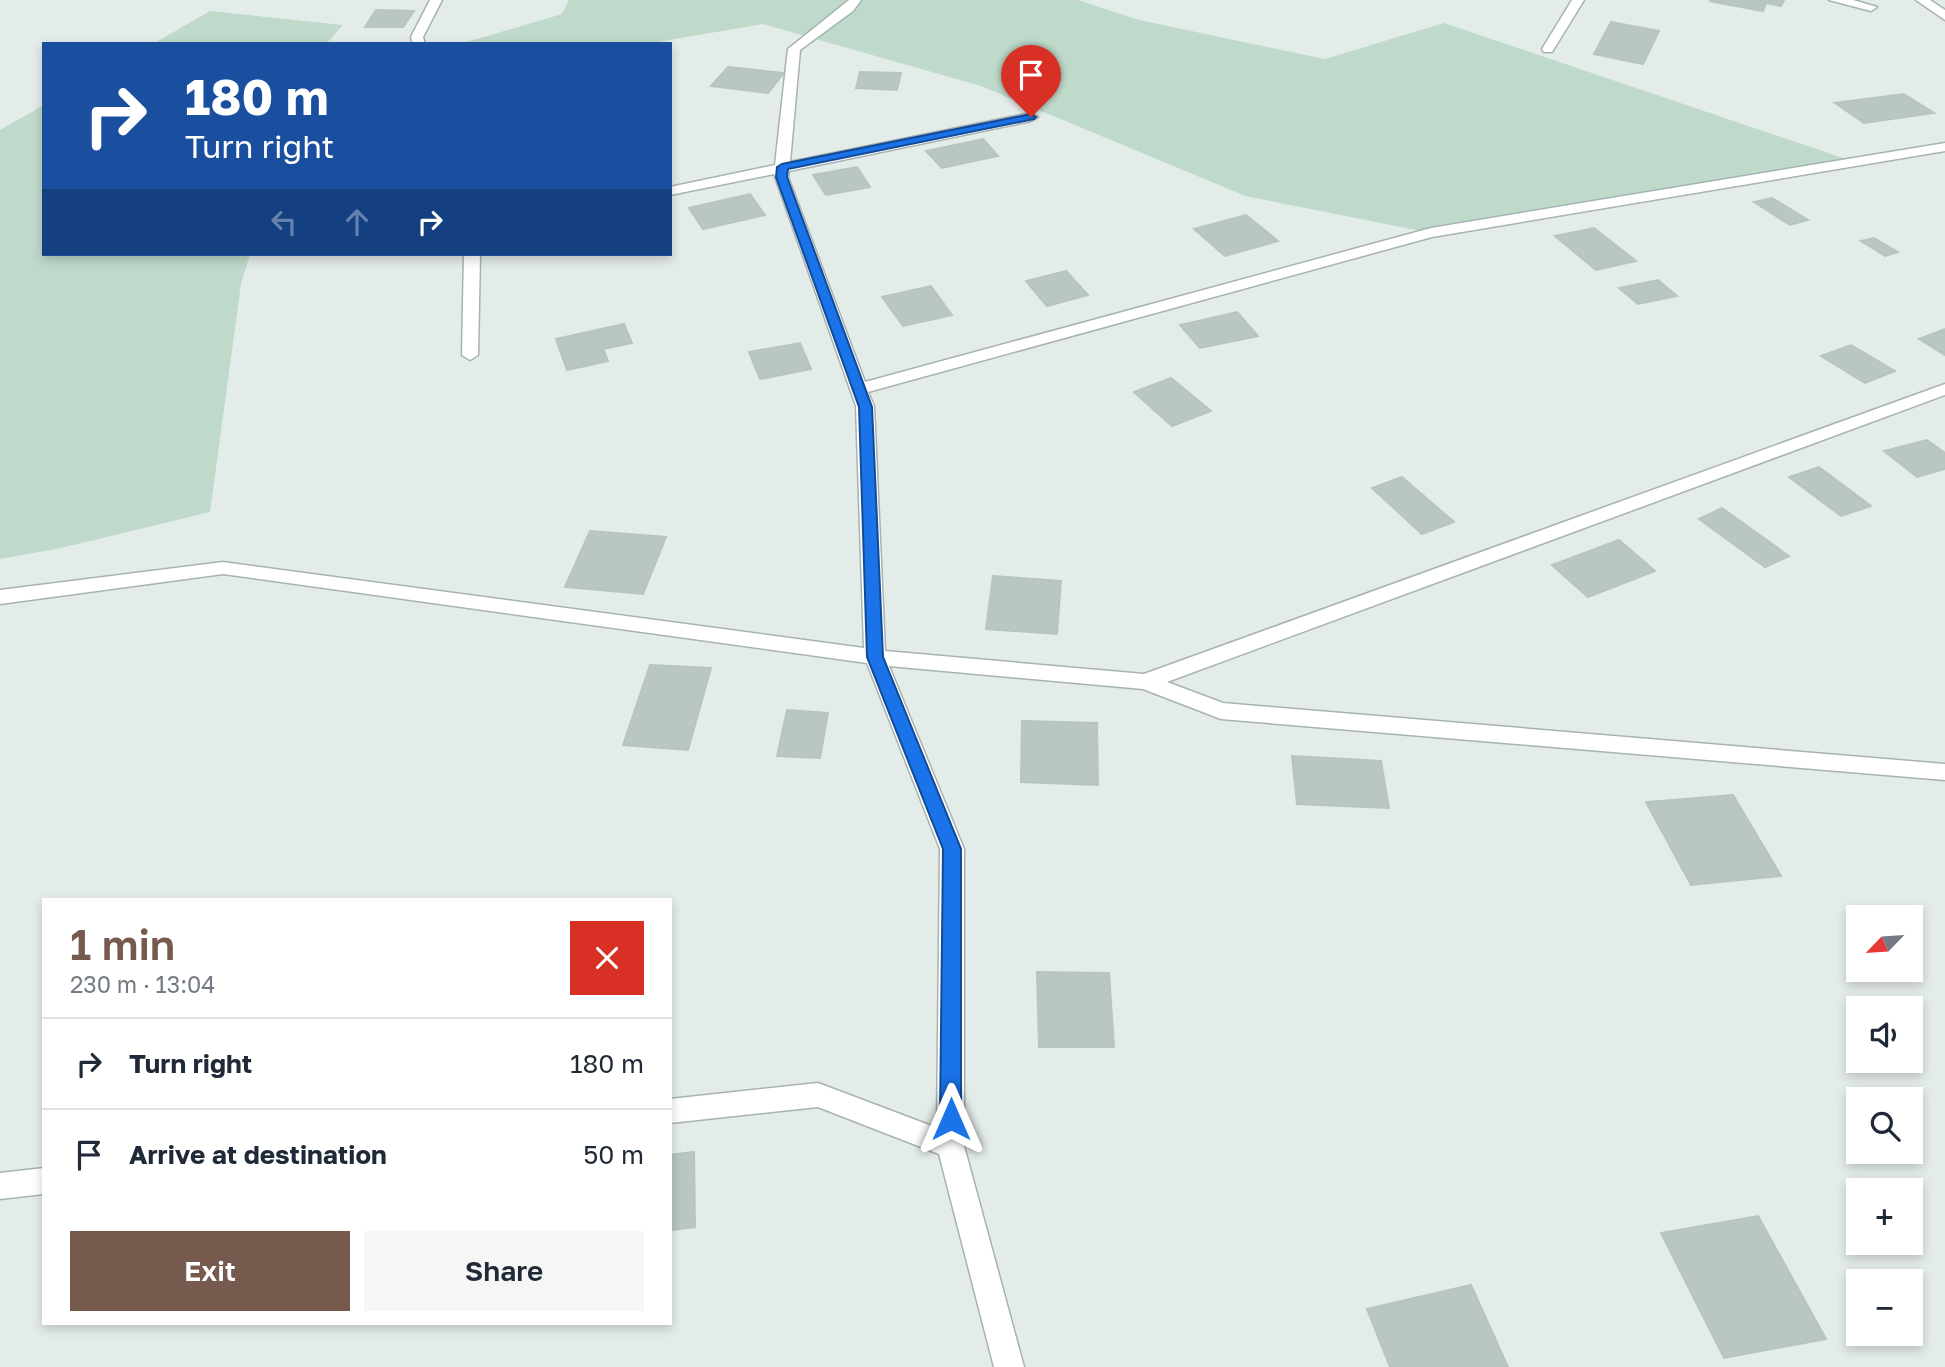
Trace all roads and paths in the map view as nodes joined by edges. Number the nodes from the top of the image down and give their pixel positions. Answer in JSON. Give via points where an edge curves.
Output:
{"nodes":[{"id":1,"x":436,"y":0,"type":"edge"},
{"id":2,"x":855,"y":0,"type":"edge"},
{"id":3,"x":1578,"y":0,"type":"edge"},
{"id":4,"x":1835,"y":0,"type":"edge"},
{"id":5,"x":1923,"y":0,"type":"edge"},
{"id":6,"x":1871,"y":6,"type":"dead end"},
{"id":7,"x":1945,"y":16,"type":"edge"},
{"id":8,"x":419,"y":42,"type":"edge"},
{"id":9,"x":1548,"y":49,"type":"dead end"},
{"id":10,"x":1031,"y":117,"type":"dead end"},
{"id":11,"x":1945,"y":147,"type":"edge"},
{"id":12,"x":782,"y":167,"type":"junction"},
{"id":13,"x":672,"y":191,"type":"edge"},
{"id":14,"x":472,"y":256,"type":"edge"},
{"id":15,"x":470,"y":355,"type":"dead end"},
{"id":16,"x":859,"y":389,"type":"junction"},
{"id":17,"x":1945,"y":389,"type":"edge"},
{"id":18,"x":0,"y":597,"type":"edge"},
{"id":19,"x":875,"y":657,"type":"junction"},
{"id":20,"x":1145,"y":681,"type":"junction"},
{"id":21,"x":1945,"y":772,"type":"edge"},
{"id":22,"x":672,"y":1111,"type":"edge"},
{"id":23,"x":950,"y":1146,"type":"junction"},
{"id":24,"x":42,"y":1181,"type":"edge"},
{"id":25,"x":0,"y":1186,"type":"edge"},
{"id":26,"x":1009,"y":1367,"type":"edge"}],
"edges":[{"from":1,"to":8,"type":"street"},
{"from":2,"to":12,"type":"street","via":[[794,49]]},
{"from":3,"to":9,"type":"street"},
{"from":4,"to":6,"type":"street"},
{"from":5,"to":7,"type":"street"},
{"from":10,"to":12,"type":"street"},
{"from":11,"to":16,"type":"street","via":[[1431,233]]},
{"from":12,"to":13,"type":"street"},
{"from":12,"to":16,"type":"street","via":[[781,177]]},
{"from":14,"to":15,"type":"street"},
{"from":16,"to":19,"type":"street","via":[[866,407]]},
{"from":17,"to":20,"type":"street"},
{"from":18,"to":19,"type":"street","via":[[223,568]]},
{"from":19,"to":20,"type":"street"},
{"from":19,"to":23,"type":"street","via":[[952,849]]},
{"from":20,"to":21,"type":"street","via":[[1221,711]]},
{"from":22,"to":23,"type":"street","via":[[818,1095]]},
{"from":23,"to":26,"type":"street"},
{"from":24,"to":25,"type":"street"}]}
